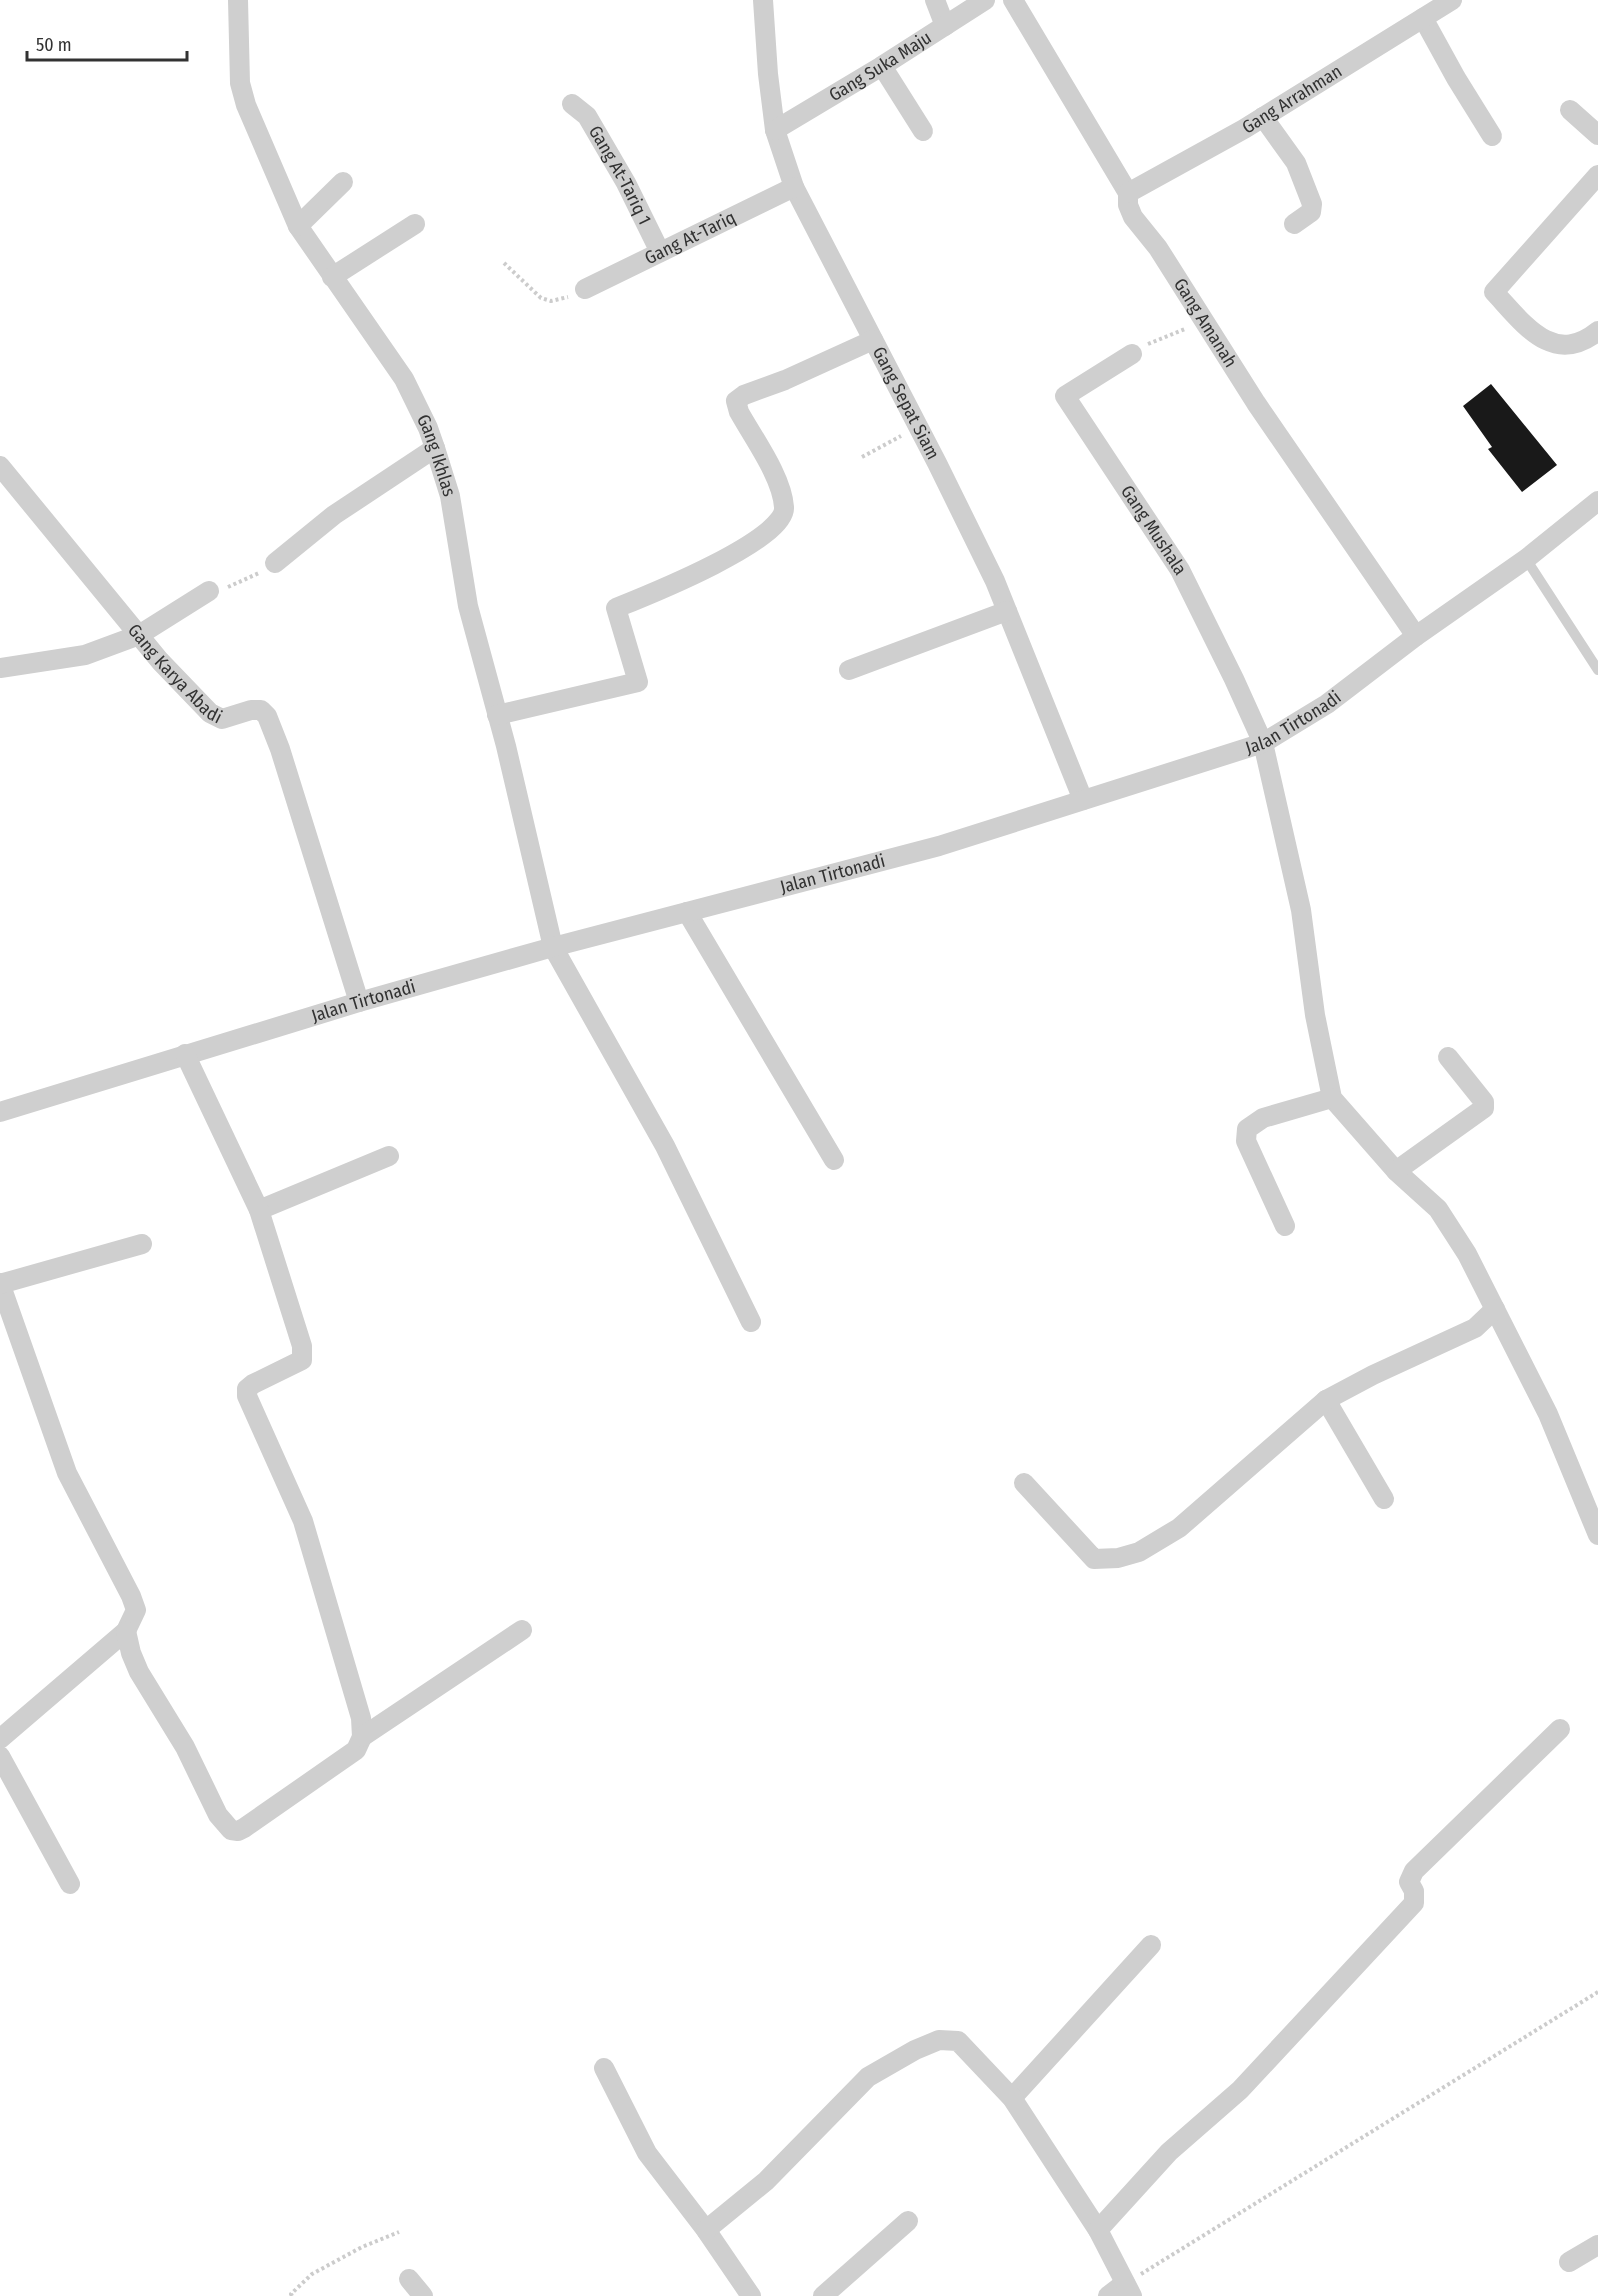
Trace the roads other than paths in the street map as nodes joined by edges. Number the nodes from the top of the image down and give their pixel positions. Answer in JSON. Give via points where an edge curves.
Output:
{"nodes":[{"id":1,"x":238,"y":0,"type":"edge"},
{"id":2,"x":763,"y":0,"type":"edge"},
{"id":3,"x":935,"y":0,"type":"edge"},
{"id":4,"x":985,"y":0,"type":"edge"},
{"id":5,"x":1013,"y":0,"type":"edge"},
{"id":6,"x":1452,"y":0,"type":"edge"},
{"id":7,"x":1423,"y":18,"type":"junction"},
{"id":8,"x":945,"y":26,"type":"junction"},
{"id":9,"x":882,"y":66,"type":"junction"},
{"id":10,"x":572,"y":104,"type":"dead end"},
{"id":11,"x":1570,"y":110,"type":"dead end"},
{"id":12,"x":1263,"y":117,"type":"junction"},
{"id":13,"x":775,"y":130,"type":"junction"},
{"id":14,"x":923,"y":131,"type":"dead end"},
{"id":15,"x":1598,"y":135,"type":"edge"},
{"id":16,"x":1492,"y":136,"type":"dead end"},
{"id":17,"x":1598,"y":175,"type":"edge"},
{"id":18,"x":343,"y":182,"type":"dead end"},
{"id":19,"x":794,"y":188,"type":"junction"},
{"id":20,"x":1128,"y":193,"type":"junction"},
{"id":21,"x":415,"y":224,"type":"dead end"},
{"id":22,"x":1294,"y":224,"type":"dead end"},
{"id":23,"x":298,"y":226,"type":"junction"},
{"id":24,"x":660,"y":252,"type":"junction"},
{"id":25,"x":332,"y":277,"type":"junction"},
{"id":26,"x":585,"y":289,"type":"road end"},
{"id":27,"x":1598,"y":331,"type":"edge"},
{"id":28,"x":873,"y":340,"type":"junction"},
{"id":29,"x":1132,"y":354,"type":"road end"},
{"id":30,"x":435,"y":448,"type":"junction"},
{"id":31,"x":0,"y":465,"type":"edge"},
{"id":32,"x":1598,"y":501,"type":"edge"},
{"id":33,"x":1526,"y":559,"type":"junction"},
{"id":34,"x":275,"y":563,"type":"road end"},
{"id":35,"x":209,"y":591,"type":"road end"},
{"id":36,"x":1007,"y":611,"type":"junction"},
{"id":37,"x":140,"y":635,"type":"junction"},
{"id":38,"x":1416,"y":636,"type":"junction"},
{"id":39,"x":0,"y":668,"type":"edge"},
{"id":40,"x":849,"y":670,"type":"dead end"},
{"id":41,"x":1598,"y":670,"type":"edge"},
{"id":42,"x":497,"y":715,"type":"junction"},
{"id":43,"x":1263,"y":743,"type":"junction"},
{"id":44,"x":1083,"y":800,"type":"junction"},
{"id":45,"x":687,"y":912,"type":"junction"},
{"id":46,"x":553,"y":947,"type":"junction"},
{"id":47,"x":359,"y":1002,"type":"junction"},
{"id":48,"x":185,"y":1054,"type":"junction"},
{"id":49,"x":1448,"y":1058,"type":"dead end"},
{"id":50,"x":1332,"y":1098,"type":"junction"},
{"id":51,"x":0,"y":1112,"type":"edge"},
{"id":52,"x":389,"y":1156,"type":"dead end"},
{"id":53,"x":834,"y":1160,"type":"dead end"},
{"id":54,"x":1396,"y":1171,"type":"junction"},
{"id":55,"x":259,"y":1210,"type":"junction"},
{"id":56,"x":1285,"y":1226,"type":"dead end"},
{"id":57,"x":142,"y":1244,"type":"dead end"},
{"id":58,"x":0,"y":1284,"type":"edge"},
{"id":59,"x":1495,"y":1309,"type":"junction"},
{"id":60,"x":751,"y":1322,"type":"dead end"},
{"id":61,"x":1326,"y":1400,"type":"junction"},
{"id":62,"x":1024,"y":1483,"type":"dead end"},
{"id":63,"x":1384,"y":1499,"type":"dead end"},
{"id":64,"x":1598,"y":1535,"type":"edge"},
{"id":65,"x":522,"y":1630,"type":"dead end"},
{"id":66,"x":126,"y":1631,"type":"junction"},
{"id":67,"x":1560,"y":1729,"type":"dead end"},
{"id":68,"x":362,"y":1737,"type":"junction"},
{"id":69,"x":0,"y":1739,"type":"edge"},
{"id":70,"x":0,"y":1756,"type":"edge"},
{"id":71,"x":70,"y":1884,"type":"dead end"},
{"id":72,"x":1150,"y":1946,"type":"dead end"},
{"id":73,"x":604,"y":2068,"type":"dead end"},
{"id":74,"x":1012,"y":2098,"type":"junction"},
{"id":75,"x":908,"y":2220,"type":"dead end"},
{"id":76,"x":706,"y":2230,"type":"junction"},
{"id":77,"x":1098,"y":2230,"type":"junction"},
{"id":78,"x":1598,"y":2245,"type":"edge"},
{"id":79,"x":1569,"y":2262,"type":"dead end"},
{"id":80,"x":409,"y":2278,"type":"dead end"},
{"id":81,"x":1129,"y":2290,"type":"edge"},
{"id":82,"x":423,"y":2296,"type":"edge"},
{"id":83,"x":751,"y":2296,"type":"edge"},
{"id":84,"x":823,"y":2296,"type":"edge"},
{"id":85,"x":1107,"y":2296,"type":"edge"}],
"edges":[{"from":1,"to":23,"type":"street","name":"Gang Ikhlas","via":[[240,82],[246,105]]},
{"from":2,"to":13,"type":"street","name":"Gang Sepat Siam"},
{"from":3,"to":8,"type":"street"},
{"from":4,"to":8,"type":"street","name":"Gang Suka Maju"},
{"from":5,"to":20,"type":"street","name":"Gang Amanah"},
{"from":6,"to":7,"type":"street","name":"Gang Arrahman"},
{"from":7,"to":12,"type":"street","name":"Gang Arrahman"},
{"from":7,"to":16,"type":"street"},
{"from":8,"to":9,"type":"street","name":"Gang Suka Maju"},
{"from":9,"to":13,"type":"street","name":"Gang Suka Maju"},
{"from":9,"to":14,"type":"street"},
{"from":10,"to":24,"type":"street","name":"Gang At-Tariq 1","via":[[587,116]]},
{"from":11,"to":15,"type":"street"},
{"from":12,"to":20,"type":"street","name":"Gang Arrahman"},
{"from":12,"to":22,"type":"street","via":[[1296,163],[1312,204],[1311,212]]},
{"from":13,"to":19,"type":"street","name":"Gang Sepat Siam"},
{"from":17,"to":27,"type":"street","via":[[1494,292],[1544,340],[1562,346],[1582,342]]},
{"from":18,"to":23,"type":"street"},
{"from":19,"to":24,"type":"street","name":"Gang At-Tariq"},
{"from":19,"to":28,"type":"street","name":"Gang Sepat Siam"},
{"from":20,"to":38,"type":"street","name":"Gang Amanah","via":[[1133,217],[1158,248],[1256,403]]},
{"from":21,"to":25,"type":"street"},
{"from":23,"to":25,"type":"street","name":"Gang Ikhlas"},
{"from":24,"to":26,"type":"street","name":"Gang At-Tariq"},
{"from":25,"to":30,"type":"street","name":"Gang Ikhlas","via":[[404,379]]},
{"from":28,"to":36,"type":"street","name":"Gang Sepat Siam"},
{"from":28,"to":42,"type":"street","via":[[736,401],[773,472],[783,502],[783,518],[742,550],[616,608],[638,682]]},
{"from":29,"to":43,"type":"street","name":"Gang Mushala","via":[[1065,396],[1180,570]]},
{"from":30,"to":34,"type":"street","via":[[334,515]]},
{"from":30,"to":42,"type":"street","name":"Gang Ikhlas","via":[[450,496],[468,606]]},
{"from":31,"to":37,"type":"street","name":"Gang Karya Abadi"},
{"from":32,"to":33,"type":"street","name":"Jalan Tirtonadi"},
{"from":33,"to":38,"type":"street","name":"Jalan Tirtonadi"},
{"from":33,"to":41,"type":"lane"},
{"from":35,"to":37,"type":"street"},
{"from":36,"to":40,"type":"street"},
{"from":36,"to":44,"type":"street","name":"Gang Sepat Siam"},
{"from":37,"to":39,"type":"street","via":[[85,655]]},
{"from":37,"to":47,"type":"street","name":"Gang Karya Abadi","via":[[210,713],[222,719],[261,710],[267,716]]},
{"from":38,"to":43,"type":"street","name":"Jalan Tirtonadi","via":[[1327,704]]},
{"from":42,"to":46,"type":"street","name":"Gang Ikhlas"},
{"from":43,"to":44,"type":"street","name":"Jalan Tirtonadi"},
{"from":43,"to":50,"type":"street","via":[[1301,910],[1315,1015]]},
{"from":44,"to":45,"type":"street","name":"Jalan Tirtonadi","via":[[939,846]]},
{"from":45,"to":46,"type":"street","name":"Jalan Tirtonadi"},
{"from":45,"to":53,"type":"street"},
{"from":46,"to":47,"type":"street","name":"Jalan Tirtonadi"},
{"from":46,"to":60,"type":"street","name":"Gang Ikhlas","via":[[665,1146]]},
{"from":47,"to":48,"type":"street","name":"Jalan Tirtonadi"},
{"from":48,"to":51,"type":"street","name":"Jalan Tirtonadi"},
{"from":48,"to":55,"type":"street"},
{"from":49,"to":54,"type":"street","via":[[1484,1102],[1484,1108]]},
{"from":50,"to":54,"type":"street"},
{"from":50,"to":56,"type":"street","via":[[1263,1118],[1247,1129],[1246,1141]]},
{"from":52,"to":55,"type":"street"},
{"from":54,"to":59,"type":"street","via":[[1438,1209]]},
{"from":55,"to":68,"type":"street","via":[[303,1353],[302,1360],[253,1384],[247,1389],[247,1396],[303,1521],[352,1685]]},
{"from":57,"to":58,"type":"street"},
{"from":58,"to":66,"type":"street","via":[[67,1473],[131,1596],[136,1610]]},
{"from":59,"to":61,"type":"street","via":[[1475,1328]]},
{"from":59,"to":64,"type":"street","via":[[1548,1414]]},
{"from":61,"to":62,"type":"street","via":[[1179,1528],[1139,1552],[1118,1558],[1095,1559]]},
{"from":61,"to":63,"type":"street"},
{"from":65,"to":68,"type":"street"},
{"from":66,"to":68,"type":"street","via":[[139,1672],[185,1747],[218,1815],[231,1830],[244,1828],[356,1750]]},
{"from":66,"to":69,"type":"street"},
{"from":67,"to":77,"type":"street","via":[[1414,1871],[1409,1882],[1414,1903],[1240,2090],[1169,2152]]},
{"from":70,"to":71,"type":"street"},
{"from":72,"to":74,"type":"street"},
{"from":73,"to":76,"type":"street","via":[[647,2153]]},
{"from":74,"to":76,"type":"street","via":[[958,2041],[939,2040],[915,2050],[868,2077],[766,2181]]},
{"from":74,"to":77,"type":"street"},
{"from":75,"to":84,"type":"street"},
{"from":76,"to":83,"type":"street"},
{"from":77,"to":81,"type":"street"},
{"from":78,"to":79,"type":"street"},
{"from":80,"to":82,"type":"street"},
{"from":81,"to":85,"type":"street"}]}
